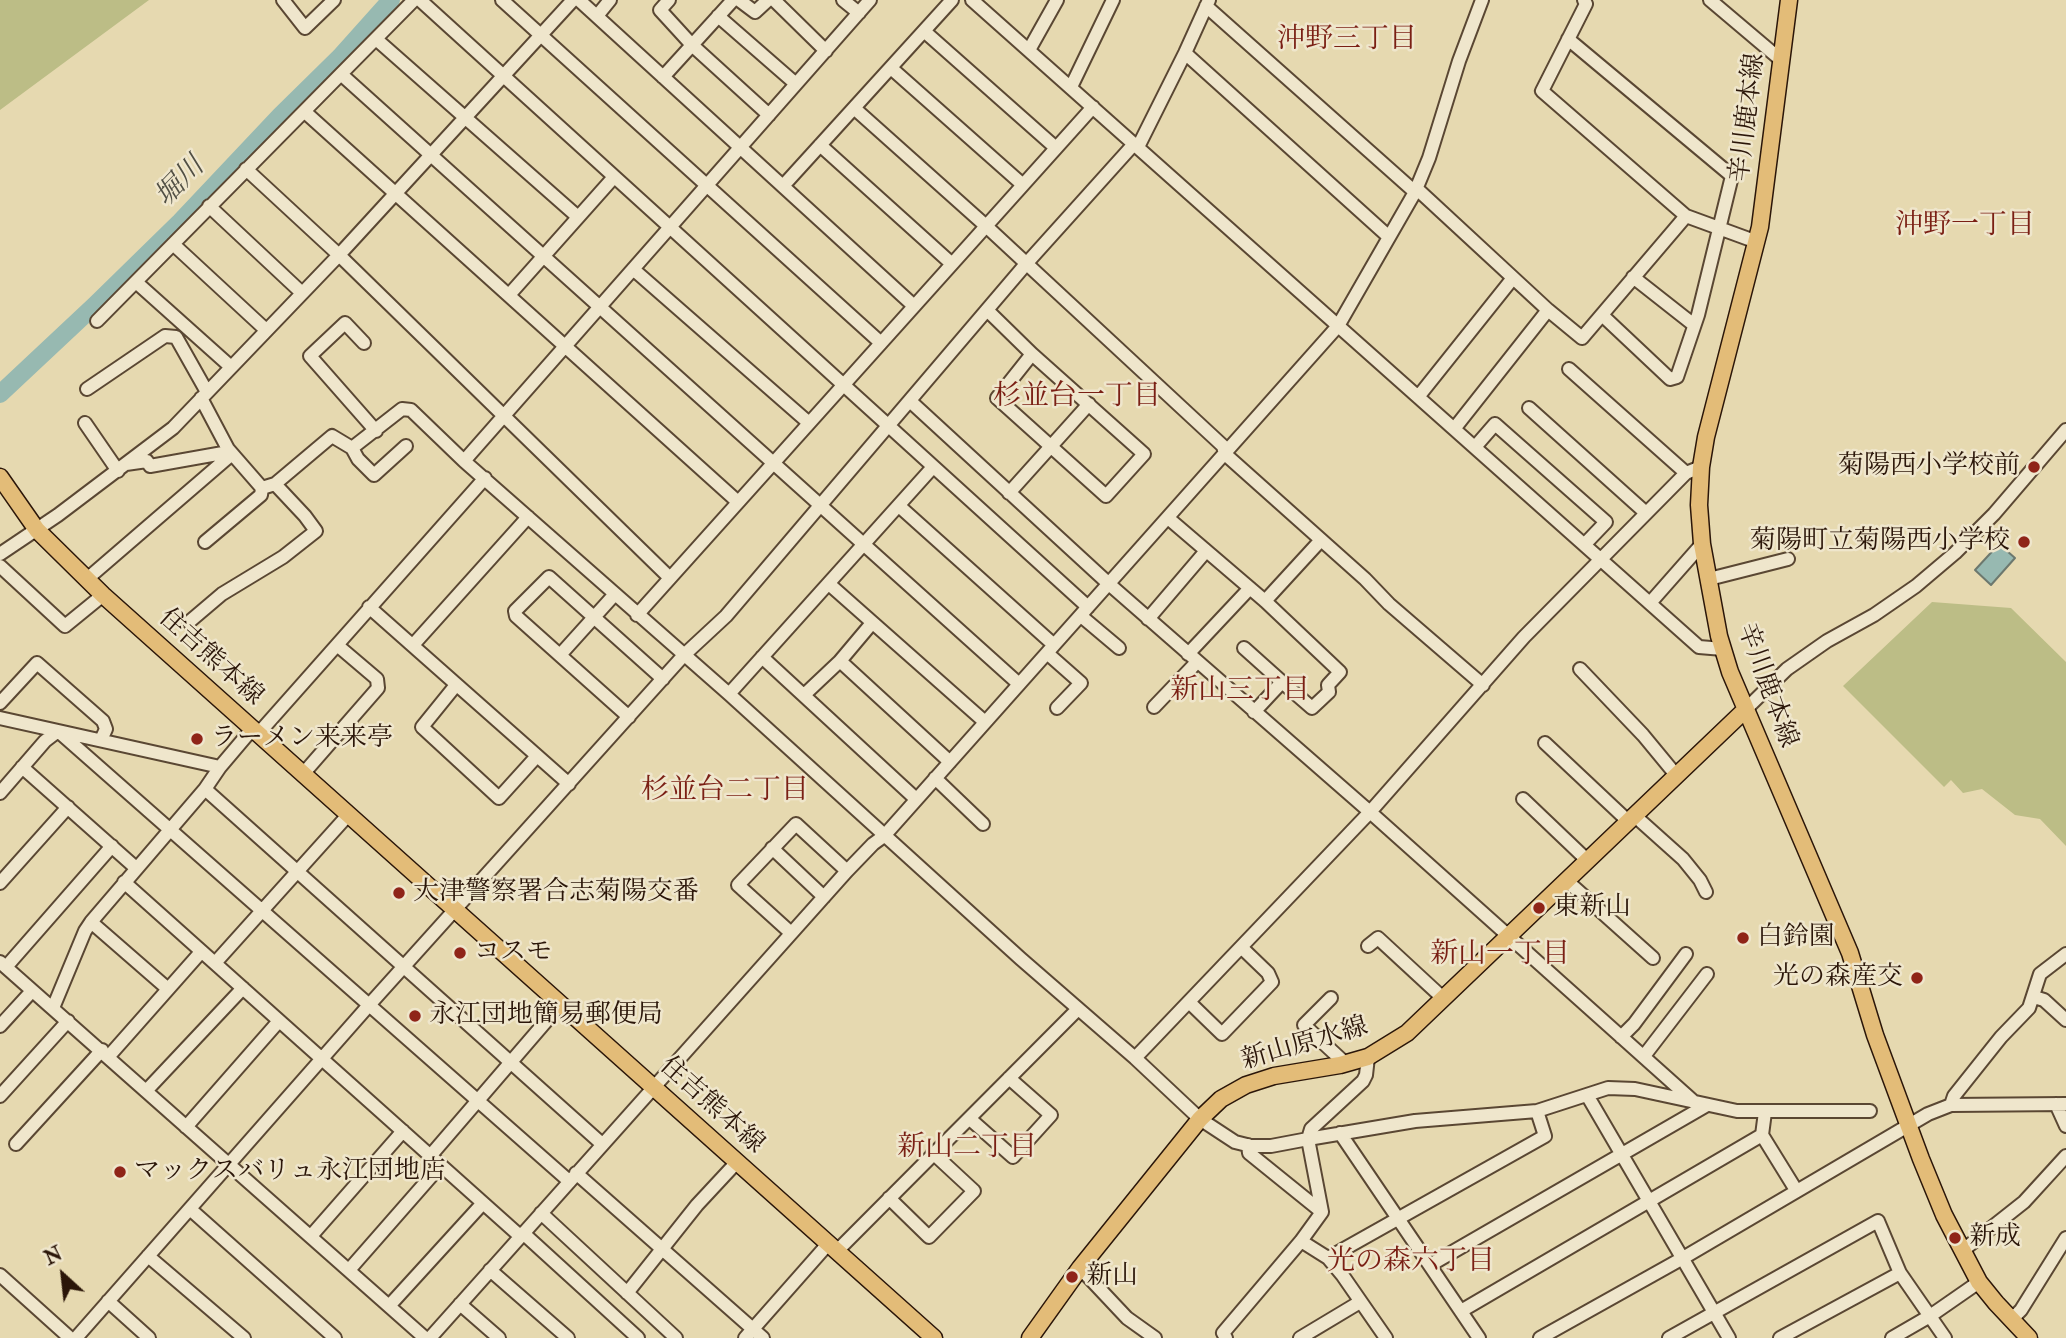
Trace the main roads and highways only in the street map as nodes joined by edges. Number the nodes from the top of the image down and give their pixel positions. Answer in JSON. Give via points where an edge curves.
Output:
{"nodes":[{"id":1,"x":1789,"y":0,"type":"edge"},
{"id":2,"x":0,"y":477,"type":"edge"},
{"id":3,"x":1745,"y":710,"type":"junction"},
{"id":4,"x":934,"y":1338,"type":"edge"},
{"id":5,"x":1030,"y":1338,"type":"edge"},
{"id":6,"x":2029,"y":1338,"type":"edge"}],
"edges":[{"from":1,"to":3,"type":"main road","name":"辛川鹿本線","via":[[1757,242],[1706,437],[1693,470],[1723,649]]},
{"from":2,"to":4,"type":"main road","name":"住吉熊本線","via":[[37,530],[103,595]]},
{"from":3,"to":5,"type":"main road","name":"新山原水線","via":[[1391,1045],[1346,1064],[1274,1076],[1221,1099],[1199,1119]]},
{"from":3,"to":6,"type":"main road","name":"辛川鹿本線","via":[[1850,953],[1875,1035],[1944,1215],[1979,1282]]}]}
